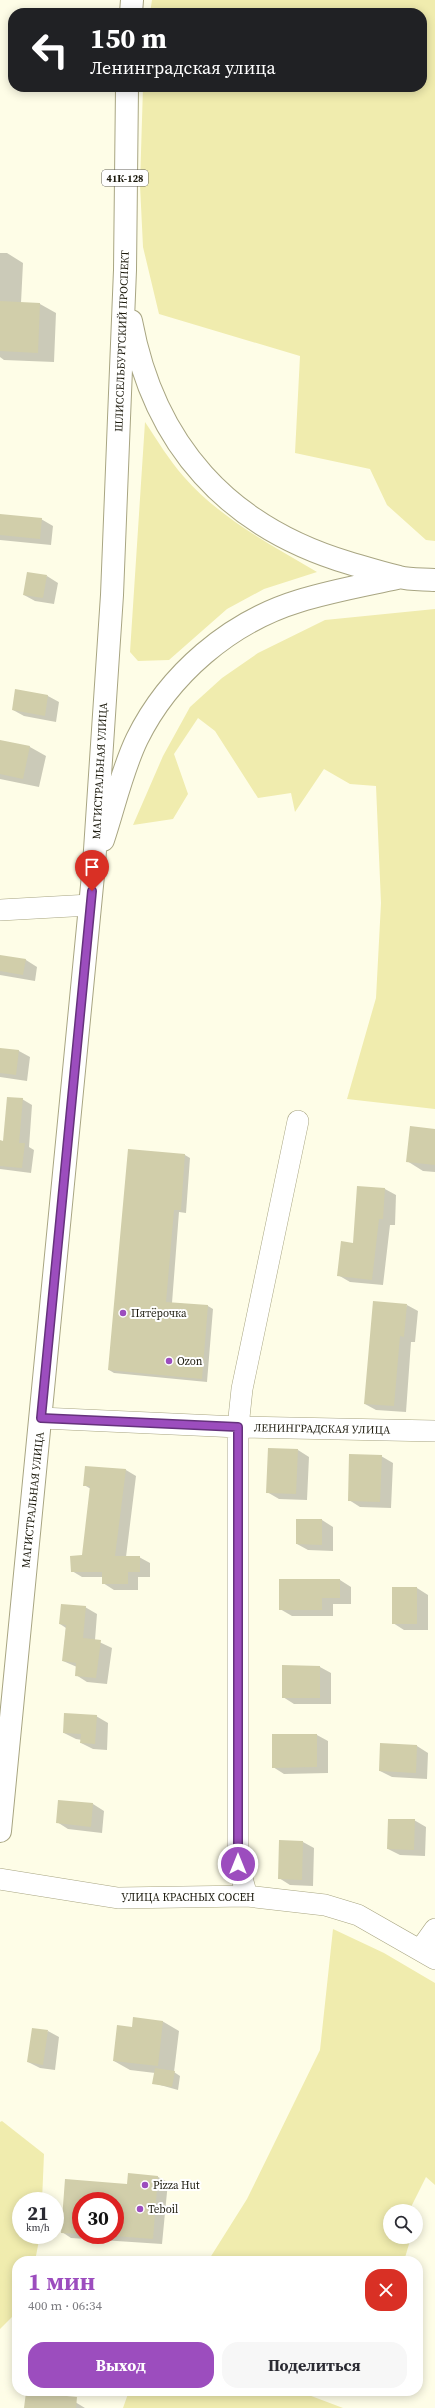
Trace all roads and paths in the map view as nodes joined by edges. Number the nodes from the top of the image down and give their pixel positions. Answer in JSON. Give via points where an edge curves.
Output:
{"nodes":[{"id":1,"x":127,"y":92,"type":"edge"},
{"id":2,"x":125,"y":270,"type":"junction"},
{"id":3,"x":400,"y":578,"type":"junction"},
{"id":4,"x":435,"y":580,"type":"edge"},
{"id":5,"x":112,"y":595,"type":"joint"},
{"id":6,"x":94,"y":865,"type":"junction"},
{"id":7,"x":90,"y":905,"type":"junction"},
{"id":8,"x":0,"y":910,"type":"edge"},
{"id":9,"x":298,"y":1121,"type":"dead end"},
{"id":10,"x":41,"y":1418,"type":"junction"},
{"id":11,"x":238,"y":1427,"type":"junction"},
{"id":12,"x":435,"y":1431,"type":"edge"},
{"id":13,"x":0,"y":1831,"type":"edge"},
{"id":14,"x":0,"y":1880,"type":"edge"},
{"id":15,"x":247,"y":1896,"type":"junction"},
{"id":16,"x":435,"y":1929,"type":"edge"},
{"id":17,"x":428,"y":1955,"type":"edge"}],
"edges":[{"from":1,"to":2,"type":"main road","name":"ШЛИССЕЛЬБУРГСКИЙ ПРОСПЕКТ","number":"41К-128"},
{"from":2,"to":3,"type":"main road","via":[[136,344],[154,401],[168,427],[204,476],[254,520],[295,544]]},
{"from":2,"to":5,"type":"main road","name":"ШЛИССЕЛЬБУРГСКИЙ ПРОСПЕКТ"},
{"from":3,"to":4,"type":"main road"},
{"from":3,"to":6,"type":"main road","via":[[298,601],[240,628],[216,644],[187,669],[154,709],[136,740]]},
{"from":5,"to":6,"type":"main road","name":"МАГИСТРАЛЬНАЯ УЛИЦА"},
{"from":6,"to":7,"type":"main road","name":"МАГИСТРАЛЬНАЯ УЛИЦА"},
{"from":7,"to":8,"type":"street"},
{"from":7,"to":10,"type":"main road","name":"МАГИСТРАЛЬНАЯ УЛИЦА"},
{"from":9,"to":11,"type":"street","via":[[242,1389]]},
{"from":10,"to":11,"type":"street","name":"ЛЕНИНГРАДСКАЯ УЛИЦА"},
{"from":10,"to":13,"type":"main road","name":"МАГИСТРАЛЬНАЯ УЛИЦА"},
{"from":11,"to":12,"type":"street","name":"ЛЕНИНГРАДСКАЯ УЛИЦА"},
{"from":11,"to":15,"type":"street","via":[[238,1864]]},
{"from":14,"to":15,"type":"street","name":"УЛИЦА КРАСНЫХ СОСЕН","via":[[118,1898]]},
{"from":15,"to":17,"type":"street","name":"УЛИЦА КРАСНЫХ СОСЕН","via":[[325,1905],[358,1915]]},
{"from":16,"to":17,"type":"street"}]}
